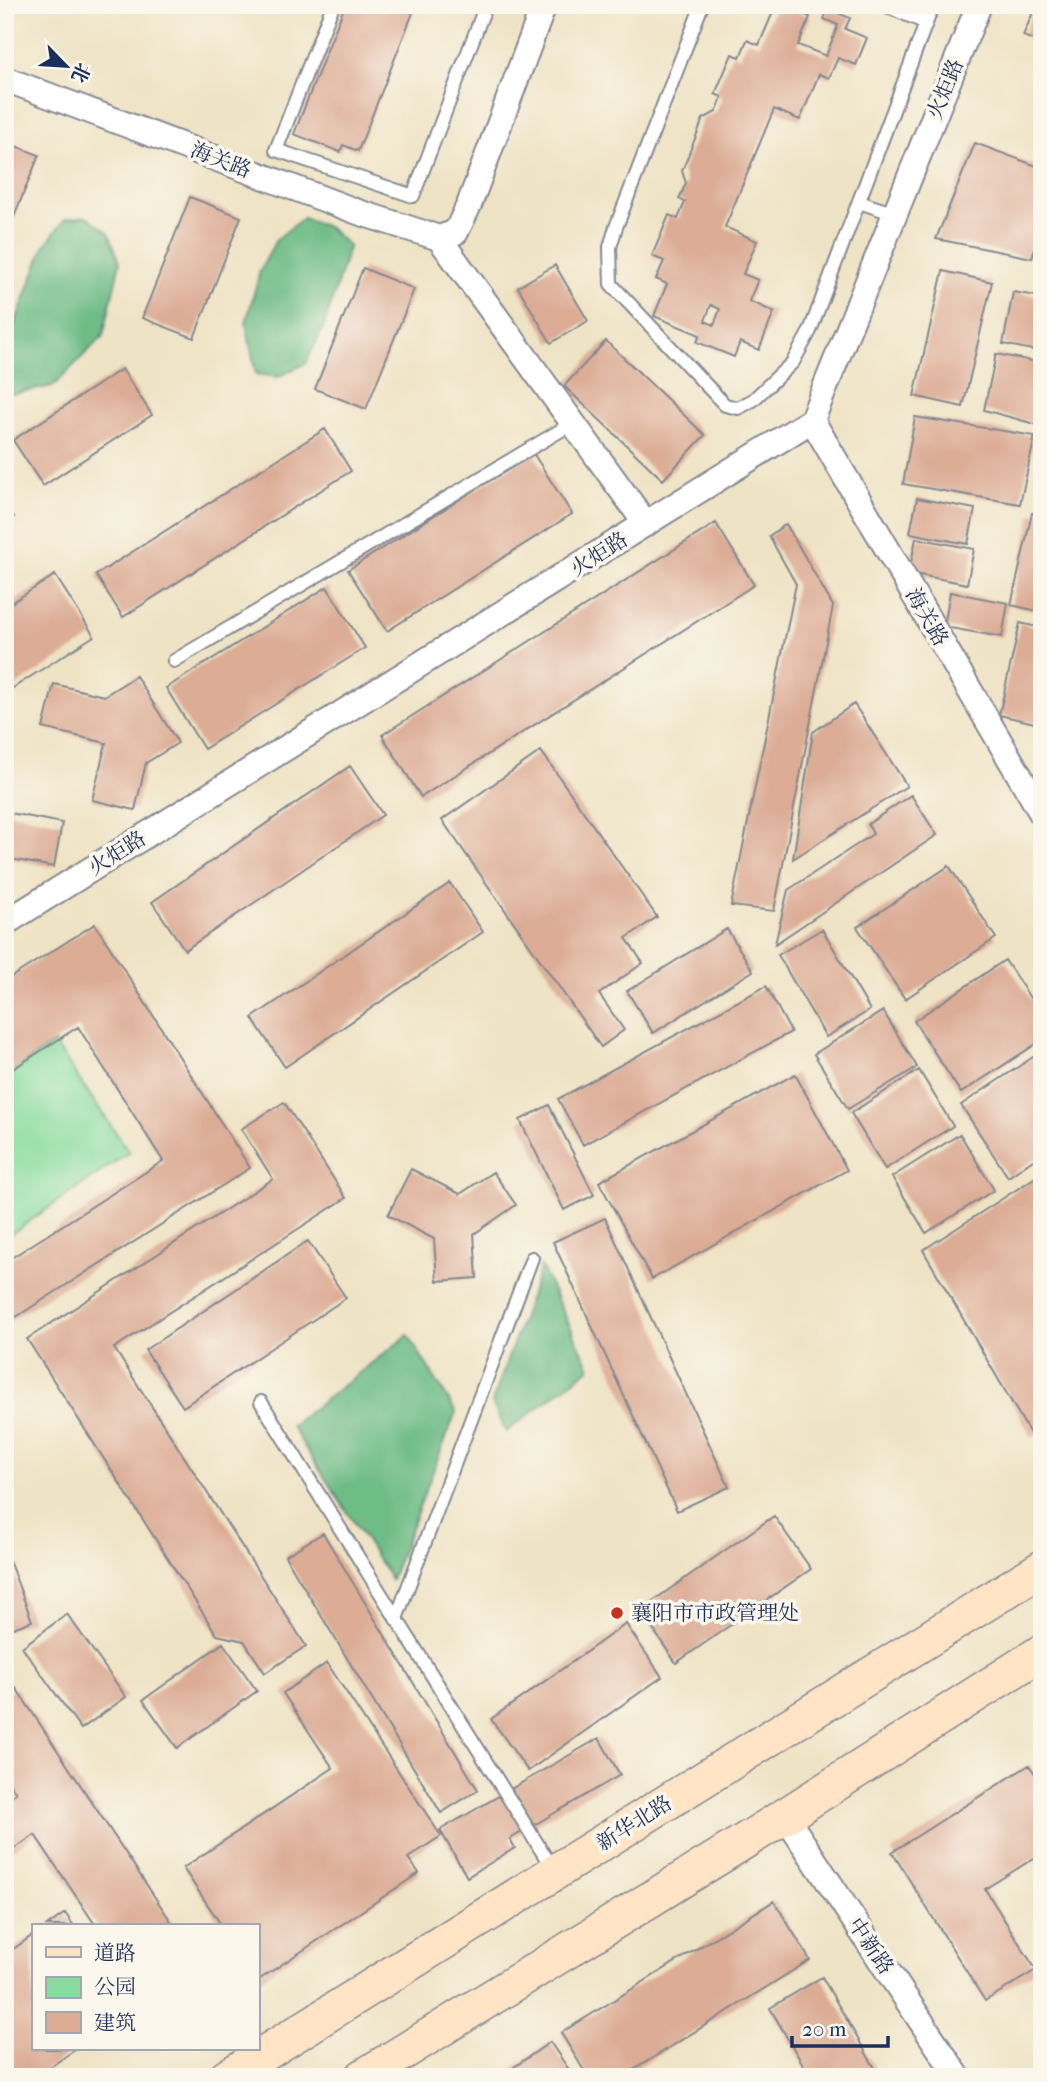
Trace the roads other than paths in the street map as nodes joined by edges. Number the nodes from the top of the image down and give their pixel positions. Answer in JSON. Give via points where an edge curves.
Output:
{"nodes":[{"id":1,"x":333,"y":5,"type":"edge"},
{"id":2,"x":486,"y":5,"type":"edge"},
{"id":3,"x":544,"y":5,"type":"edge"},
{"id":4,"x":702,"y":5,"type":"edge"},
{"id":5,"x":884,"y":5,"type":"edge"},
{"id":6,"x":933,"y":5,"type":"edge"},
{"id":7,"x":979,"y":5,"type":"edge"},
{"id":8,"x":926,"y":23,"type":"junction"},
{"id":9,"x":5,"y":79,"type":"edge"},
{"id":10,"x":859,"y":202,"type":"junction"},
{"id":11,"x":895,"y":214,"type":"junction"},
{"id":12,"x":439,"y":238,"type":"junction"},
{"id":13,"x":812,"y":419,"type":"junction"},
{"id":14,"x":573,"y":424,"type":"junction"},
{"id":15,"x":646,"y":524,"type":"junction"},
{"id":16,"x":174,"y":661,"type":"dead end"},
{"id":17,"x":1042,"y":814,"type":"edge"},
{"id":18,"x":5,"y":923,"type":"edge"},
{"id":19,"x":533,"y":1258,"type":"dead end"},
{"id":20,"x":261,"y":1402,"type":"dead end"},
{"id":21,"x":1042,"y":1568,"type":"edge"},
{"id":22,"x":396,"y":1619,"type":"junction"},
{"id":23,"x":1042,"y":1653,"type":"edge"},
{"id":24,"x":785,"y":1816,"type":"junction"},
{"id":25,"x":555,"y":1872,"type":"junction"},
{"id":26,"x":227,"y":2077,"type":"edge"},
{"id":27,"x":363,"y":2077,"type":"edge"},
{"id":28,"x":958,"y":2077,"type":"edge"}],
"edges":[{"from":1,"to":2,"type":"lane","via":[[276,150],[413,196]]},
{"from":3,"to":12,"type":"street","via":[[469,205],[456,232]]},
{"from":4,"to":10,"type":"lane","via":[[616,227],[610,247],[611,284],[725,405],[738,408],[793,362],[810,331]]},
{"from":5,"to":8,"type":"lane"},
{"from":6,"to":8,"type":"lane"},
{"from":7,"to":11,"type":"street","name":"火炬路"},
{"from":8,"to":10,"type":"lane"},
{"from":9,"to":12,"type":"street","name":"海关路"},
{"from":10,"to":11,"type":"lane"},
{"from":11,"to":13,"type":"street","name":"火炬路"},
{"from":12,"to":14,"type":"street"},
{"from":13,"to":15,"type":"street","name":"火炬路"},
{"from":13,"to":17,"type":"street","name":"海关路"},
{"from":14,"to":15,"type":"street"},
{"from":14,"to":16,"type":"lane"},
{"from":15,"to":18,"type":"street","name":"火炬路"},
{"from":19,"to":22,"type":"lane"},
{"from":20,"to":22,"type":"lane"},
{"from":21,"to":25,"type":"main road","name":"新华北路"},
{"from":22,"to":25,"type":"lane"},
{"from":23,"to":24,"type":"main road"},
{"from":24,"to":27,"type":"main road"},
{"from":24,"to":28,"type":"street","name":"中新路"},
{"from":25,"to":26,"type":"main road","name":"新华北路"}]}
